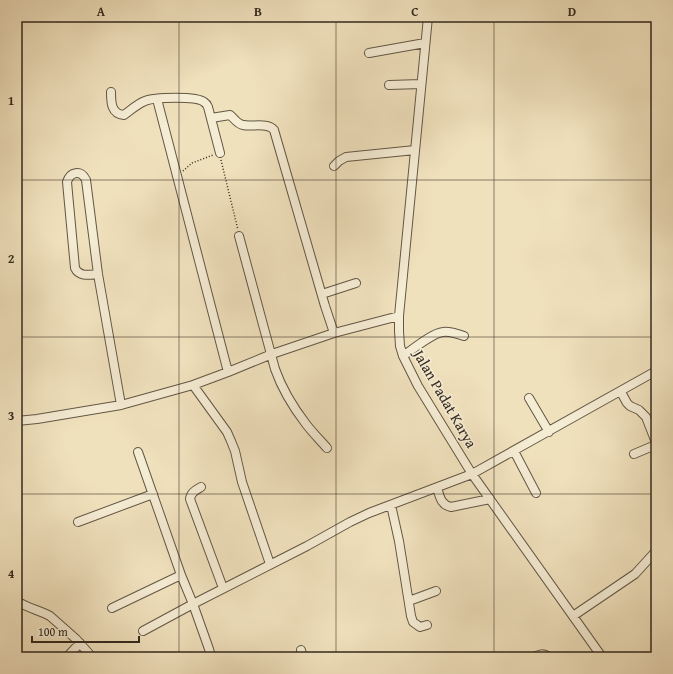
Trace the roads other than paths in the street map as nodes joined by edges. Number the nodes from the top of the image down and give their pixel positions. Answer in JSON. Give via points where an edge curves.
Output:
{"nodes":[{"id":1,"x":428,"y":17,"type":"edge"},
{"id":2,"x":425,"y":43,"type":"junction"},
{"id":3,"x":369,"y":52,"type":"dead end"},
{"id":4,"x":421,"y":84,"type":"junction"},
{"id":5,"x":389,"y":86,"type":"dead end"},
{"id":6,"x":112,"y":92,"type":"dead end"},
{"id":7,"x":157,"y":99,"type":"junction"},
{"id":8,"x":212,"y":118,"type":"junction"},
{"id":9,"x":415,"y":150,"type":"junction"},
{"id":10,"x":220,"y":153,"type":"road end"},
{"id":11,"x":334,"y":166,"type":"dead end"},
{"id":12,"x":239,"y":236,"type":"road end"},
{"id":13,"x":98,"y":274,"type":"junction"},
{"id":14,"x":356,"y":283,"type":"dead end"},
{"id":15,"x":322,"y":294,"type":"junction"},
{"id":16,"x":400,"y":316,"type":"junction"},
{"id":17,"x":334,"y":333,"type":"junction"},
{"id":18,"x":464,"y":336,"type":"dead end"},
{"id":19,"x":272,"y":354,"type":"junction"},
{"id":20,"x":403,"y":356,"type":"junction"},
{"id":21,"x":656,"y":371,"type":"edge"},
{"id":22,"x":228,"y":372,"type":"junction"},
{"id":23,"x":193,"y":386,"type":"junction"},
{"id":24,"x":620,"y":392,"type":"junction"},
{"id":25,"x":529,"y":398,"type":"dead end"},
{"id":26,"x":121,"y":405,"type":"junction"},
{"id":27,"x":17,"y":421,"type":"edge"},
{"id":28,"x":549,"y":432,"type":"junction"},
{"id":29,"x":326,"y":448,"type":"dead end"},
{"id":30,"x":514,"y":451,"type":"junction"},
{"id":31,"x":138,"y":452,"type":"dead end"},
{"id":32,"x":634,"y":454,"type":"dead end"},
{"id":33,"x":472,"y":474,"type":"junction"},
{"id":34,"x":201,"y":487,"type":"dead end"},
{"id":35,"x":437,"y":488,"type":"junction"},
{"id":36,"x":536,"y":493,"type":"dead end"},
{"id":37,"x":153,"y":494,"type":"junction"},
{"id":38,"x":490,"y":499,"type":"junction"},
{"id":39,"x":391,"y":505,"type":"junction"},
{"id":40,"x":78,"y":522,"type":"dead end"},
{"id":41,"x":656,"y":551,"type":"edge"},
{"id":42,"x":270,"y":564,"type":"junction"},
{"id":43,"x":181,"y":575,"type":"junction"},
{"id":44,"x":223,"y":588,"type":"junction"},
{"id":45,"x":436,"y":591,"type":"dead end"},
{"id":46,"x":17,"y":601,"type":"edge"},
{"id":47,"x":409,"y":601,"type":"junction"},
{"id":48,"x":193,"y":604,"type":"junction"},
{"id":49,"x":112,"y":608,"type":"dead end"},
{"id":50,"x":573,"y":616,"type":"junction"},
{"id":51,"x":427,"y":625,"type":"dead end"},
{"id":52,"x":143,"y":631,"type":"dead end"},
{"id":53,"x":80,"y":643,"type":"junction"},
{"id":54,"x":67,"y":657,"type":"edge"},
{"id":55,"x":92,"y":657,"type":"edge"},
{"id":56,"x":211,"y":657,"type":"edge"},
{"id":57,"x":534,"y":657,"type":"edge"},
{"id":58,"x":548,"y":657,"type":"edge"},
{"id":59,"x":602,"y":657,"type":"edge"}],
"edges":[{"from":1,"to":2,"type":"street","name":"Jalan Padat Karya"},
{"from":2,"to":3,"type":"street"},
{"from":2,"to":4,"type":"street","name":"Jalan Padat Karya"},
{"from":4,"to":5,"type":"street"},
{"from":4,"to":9,"type":"street","name":"Jalan Padat Karya"},
{"from":6,"to":7,"type":"street","via":[[113,109],[121,115],[147,100]]},
{"from":7,"to":8,"type":"street","via":[[204,101]]},
{"from":7,"to":22,"type":"street"},
{"from":8,"to":10,"type":"street"},
{"from":8,"to":15,"type":"street","via":[[230,115],[241,125],[266,125],[274,130]]},
{"from":9,"to":11,"type":"street","via":[[346,157]]},
{"from":9,"to":16,"type":"street","name":"Jalan Padat Karya"},
{"from":12,"to":19,"type":"street"},
{"from":13,"to":13,"type":"street","via":[[86,180],[81,173],[76,172],[67,182],[75,268],[81,275]]},
{"from":13,"to":26,"type":"street"},
{"from":14,"to":15,"type":"street"},
{"from":15,"to":17,"type":"street"},
{"from":16,"to":17,"type":"street"},
{"from":16,"to":20,"type":"street","name":"Jalan Padat Karya","via":[[400,346]]},
{"from":17,"to":19,"type":"street"},
{"from":18,"to":20,"type":"street","via":[[442,332]]},
{"from":19,"to":22,"type":"street"},
{"from":19,"to":29,"type":"street","via":[[275,369],[285,392]]},
{"from":20,"to":33,"type":"street","name":"Jalan Padat Karya","via":[[418,386]]},
{"from":21,"to":24,"type":"street"},
{"from":22,"to":23,"type":"street"},
{"from":23,"to":26,"type":"street"},
{"from":23,"to":42,"type":"street","via":[[231,441]]},
{"from":24,"to":28,"type":"street"},
{"from":24,"to":32,"type":"street","via":[[630,406],[646,416],[655,440],[653,446]]},
{"from":25,"to":28,"type":"street"},
{"from":26,"to":27,"type":"street"},
{"from":28,"to":30,"type":"street"},
{"from":30,"to":33,"type":"street"},
{"from":30,"to":36,"type":"street"},
{"from":31,"to":37,"type":"street"},
{"from":33,"to":35,"type":"street"},
{"from":33,"to":38,"type":"street","name":"Jalan Padat Karya"},
{"from":34,"to":44,"type":"street","via":[[193,492],[190,499]]},
{"from":35,"to":38,"type":"street","via":[[442,502],[448,507]]},
{"from":35,"to":39,"type":"street"},
{"from":37,"to":40,"type":"street"},
{"from":37,"to":43,"type":"street"},
{"from":38,"to":50,"type":"street","name":"Jalan Padat Karya"},
{"from":39,"to":42,"type":"street","via":[[350,522]]},
{"from":39,"to":47,"type":"street"},
{"from":41,"to":50,"type":"street","via":[[635,574]]},
{"from":42,"to":44,"type":"street"},
{"from":43,"to":48,"type":"street"},
{"from":43,"to":49,"type":"street"},
{"from":44,"to":48,"type":"street"},
{"from":45,"to":47,"type":"street"},
{"from":46,"to":53,"type":"street","via":[[50,616]]},
{"from":47,"to":51,"type":"street","via":[[413,622],[420,627]]},
{"from":48,"to":52,"type":"street"},
{"from":48,"to":56,"type":"street"},
{"from":50,"to":59,"type":"street","name":"Jalan Padat Karya"},
{"from":53,"to":54,"type":"street"},
{"from":53,"to":55,"type":"street"},
{"from":57,"to":58,"type":"street","via":[[539,654]]}]}
